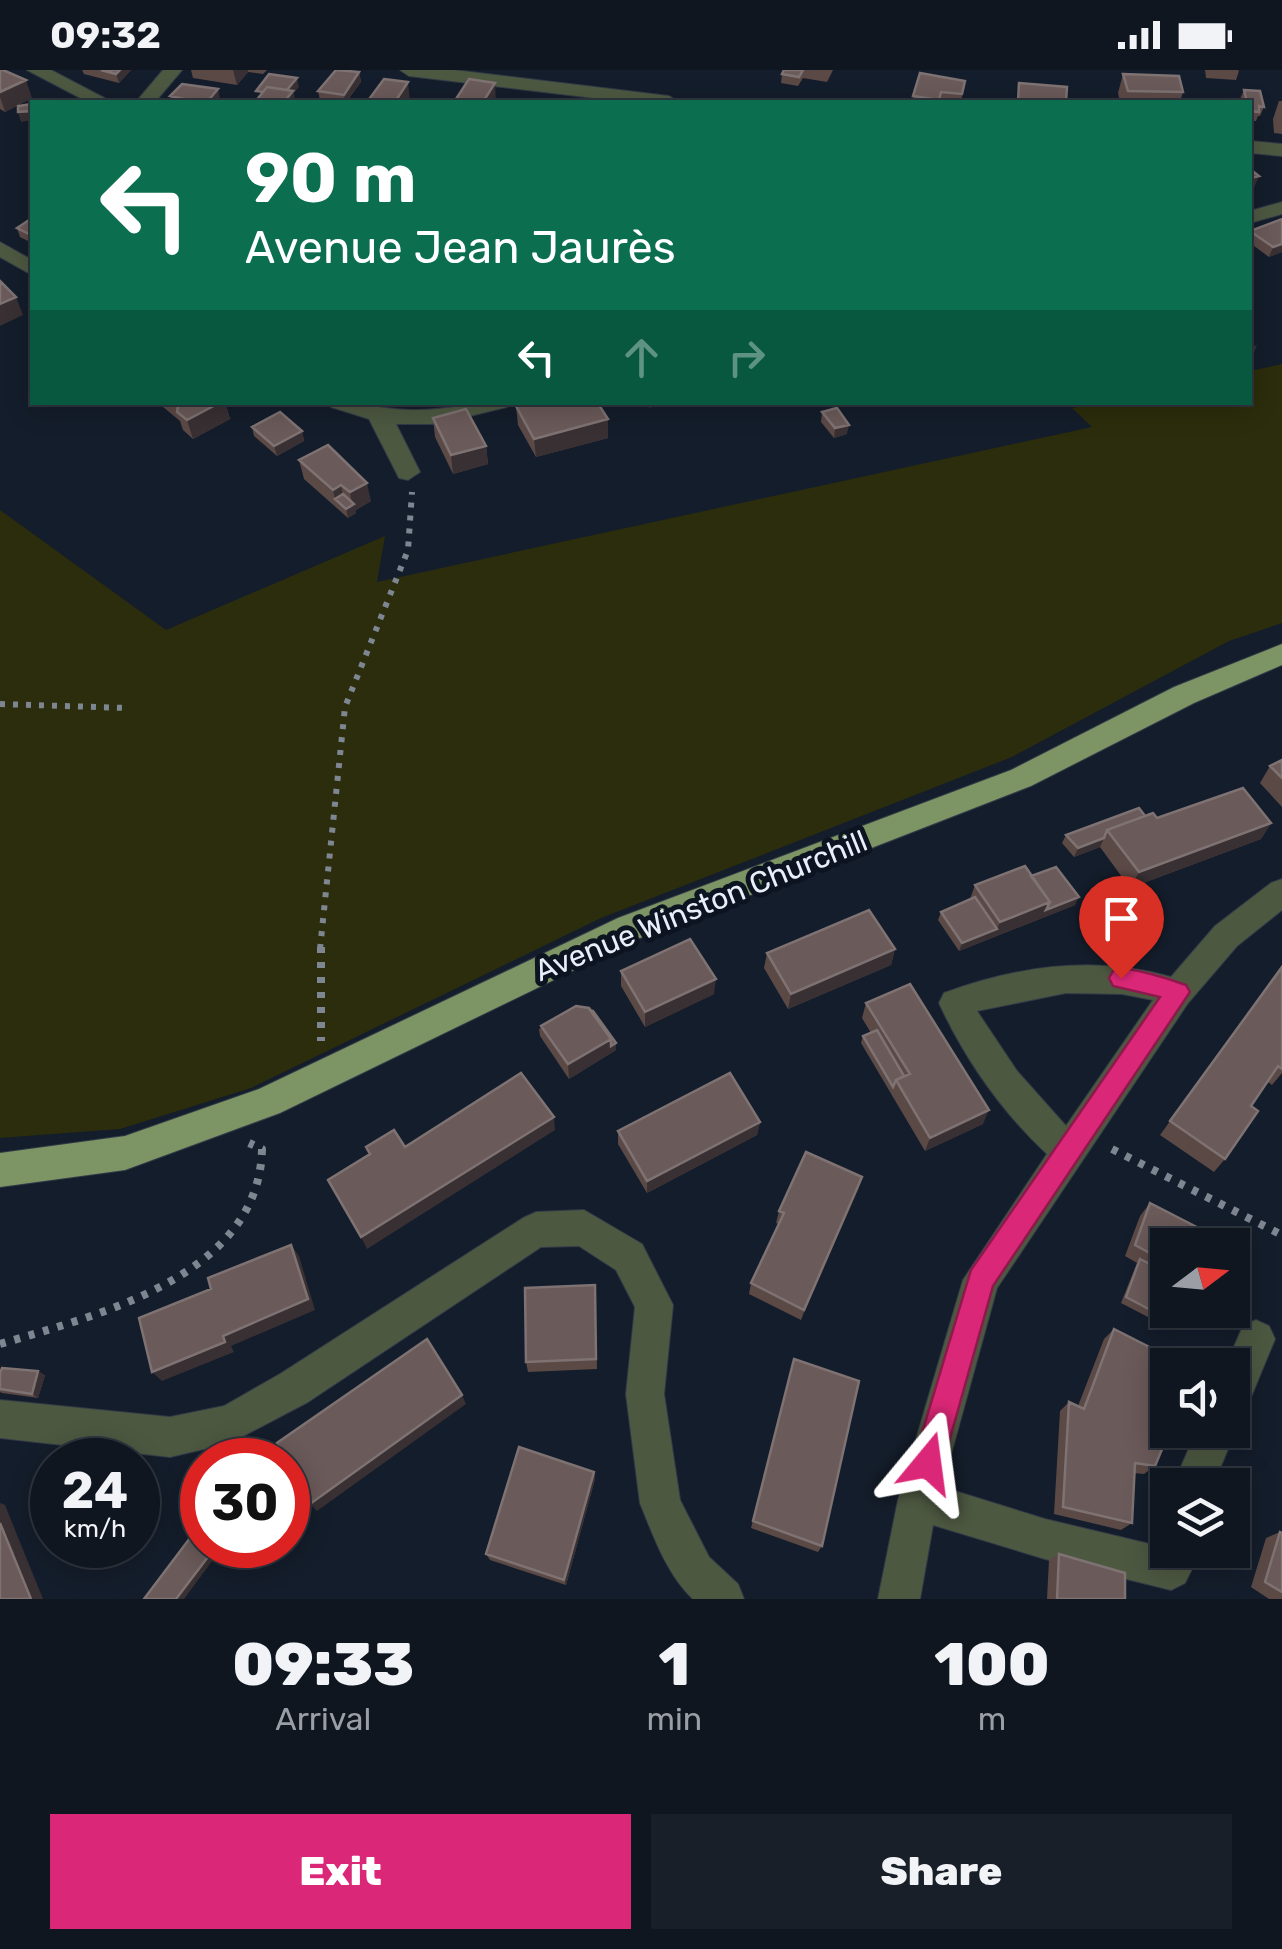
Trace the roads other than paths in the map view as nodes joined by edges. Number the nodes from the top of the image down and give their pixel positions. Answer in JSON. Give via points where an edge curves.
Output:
{"nodes":[{"id":1,"x":36,"y":70,"type":"edge"},
{"id":2,"x":173,"y":70,"type":"edge"},
{"id":3,"x":409,"y":70,"type":"edge"},
{"id":4,"x":610,"y":95,"type":"edge"},
{"id":5,"x":98,"y":100,"type":"edge"},
{"id":6,"x":147,"y":100,"type":"edge"},
{"id":7,"x":652,"y":100,"type":"edge"},
{"id":8,"x":1252,"y":147,"type":"edge"},
{"id":9,"x":1282,"y":150,"type":"edge"},
{"id":10,"x":1282,"y":208,"type":"edge"},
{"id":11,"x":1252,"y":216,"type":"edge"},
{"id":12,"x":0,"y":248,"type":"edge"},
{"id":13,"x":30,"y":269,"type":"edge"},
{"id":14,"x":347,"y":405,"type":"edge"},
{"id":15,"x":487,"y":405,"type":"edge"},
{"id":16,"x":380,"y":418,"type":"junction"},
{"id":17,"x":408,"y":472,"type":"road end"},
{"id":18,"x":1282,"y":654,"type":"edge"},
{"id":19,"x":1282,"y":892,"type":"edge"},
{"id":20,"x":1177,"y":992,"type":"junction"},
{"id":21,"x":1074,"y":1142,"type":"junction"},
{"id":22,"x":0,"y":1170,"type":"edge"},
{"id":23,"x":1256,"y":1339,"type":"dead end"},
{"id":24,"x":1250,"y":1353,"type":"edge"},
{"id":25,"x":0,"y":1419,"type":"edge"},
{"id":26,"x":918,"y":1500,"type":"junction"},
{"id":27,"x":1172,"y":1573,"type":"edge"},
{"id":28,"x":723,"y":1599,"type":"edge"},
{"id":29,"x":900,"y":1599,"type":"edge"}],
"edges":[{"from":1,"to":5,"type":"street"},
{"from":2,"to":6,"type":"street"},
{"from":3,"to":4,"type":"street"},
{"from":4,"to":7,"type":"street"},
{"from":8,"to":9,"type":"street"},
{"from":10,"to":11,"type":"street"},
{"from":12,"to":13,"type":"street"},
{"from":14,"to":16,"type":"street"},
{"from":15,"to":16,"type":"street","via":[[440,417]]},
{"from":16,"to":17,"type":"street"},
{"from":18,"to":22,"type":"main road","name":"Avenue Winston Churchill","via":[[1184,694],[1021,778],[629,928],[268,1102],[125,1153]]},
{"from":19,"to":20,"type":"street","via":[[1226,936]]},
{"from":20,"to":21,"type":"street"},
{"from":20,"to":21,"type":"street","via":[[1121,978],[1053,980],[954,1003],[1028,1115]]},
{"from":21,"to":26,"type":"street","via":[[981,1280]]},
{"from":23,"to":24,"type":"street"},
{"from":25,"to":28,"type":"street","via":[[170,1436],[230,1424],[536,1230],[584,1228],[629,1257],[654,1304],[645,1394],[660,1503],[694,1572]]},
{"from":26,"to":27,"type":"street"},
{"from":26,"to":29,"type":"street"}]}
